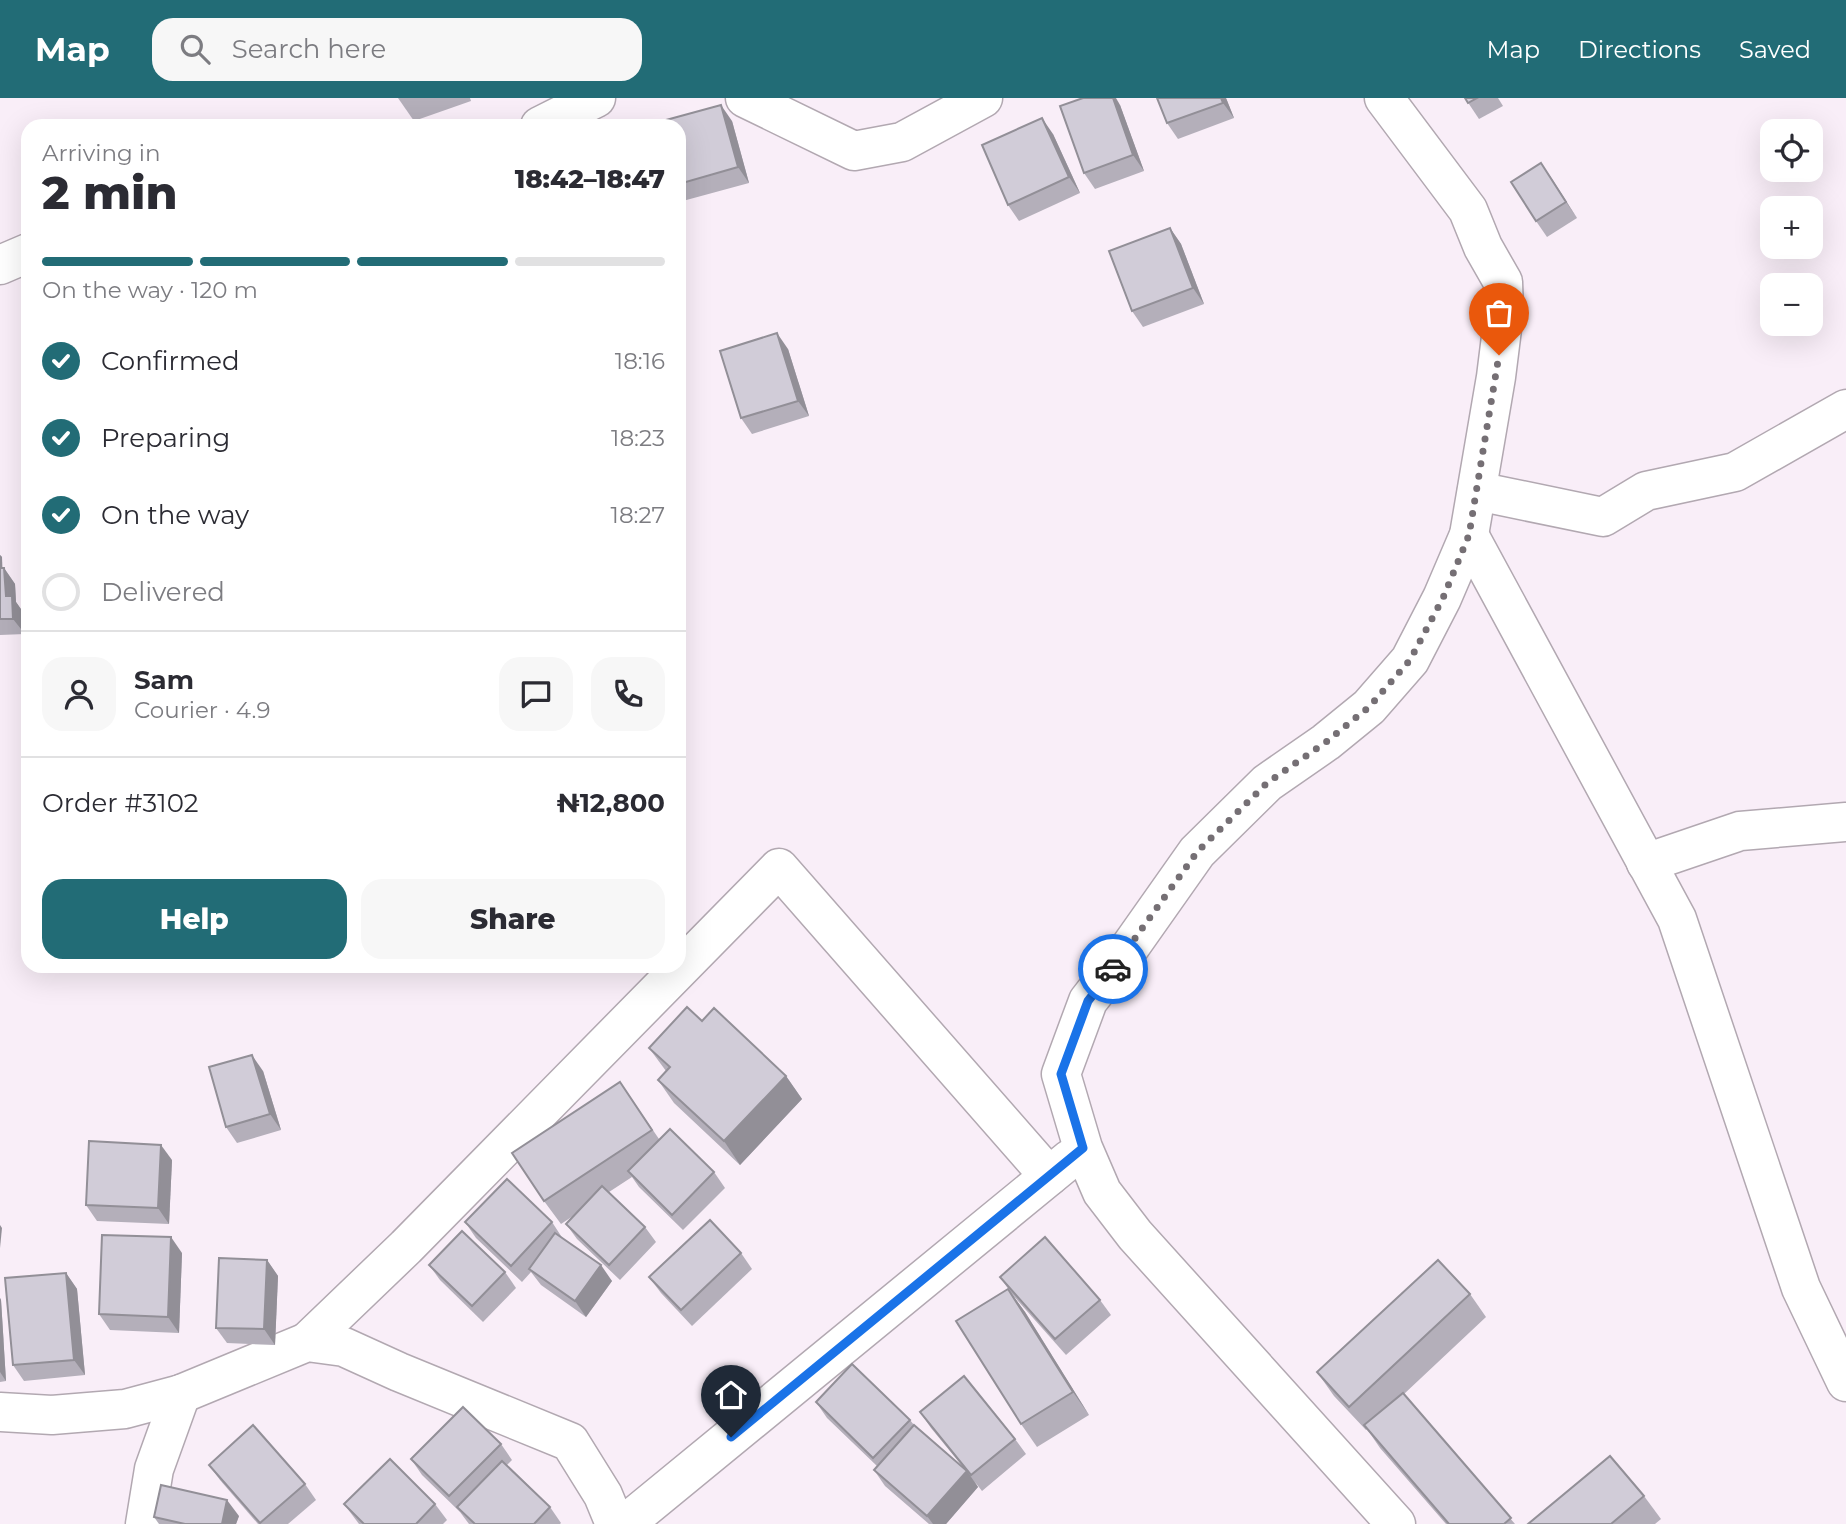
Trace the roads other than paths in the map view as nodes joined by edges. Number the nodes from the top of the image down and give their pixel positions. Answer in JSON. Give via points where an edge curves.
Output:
{"nodes":[{"id":1,"x":596,"y":98,"type":"edge"},
{"id":2,"x":745,"y":98,"type":"edge"},
{"id":3,"x":983,"y":98,"type":"edge"},
{"id":4,"x":1384,"y":98,"type":"edge"},
{"id":5,"x":554,"y":119,"type":"edge"},
{"id":6,"x":21,"y":256,"type":"edge"},
{"id":7,"x":0,"y":265,"type":"edge"},
{"id":8,"x":1846,"y":409,"type":"edge"},
{"id":9,"x":1477,"y":491,"type":"junction"},
{"id":10,"x":1469,"y":535,"type":"junction"},
{"id":11,"x":1846,"y":822,"type":"edge"},
{"id":12,"x":1646,"y":863,"type":"junction"},
{"id":13,"x":686,"y":962,"type":"edge"},
{"id":14,"x":676,"y":973,"type":"edge"},
{"id":15,"x":1083,"y":1148,"type":"junction"},
{"id":16,"x":1049,"y":1176,"type":"junction"},
{"id":17,"x":307,"y":1342,"type":"junction"},
{"id":18,"x":1846,"y":1382,"type":"edge"},
{"id":19,"x":181,"y":1394,"type":"junction"},
{"id":20,"x":0,"y":1412,"type":"edge"},
{"id":21,"x":611,"y":1521,"type":"edge"},
{"id":22,"x":145,"y":1524,"type":"edge"},
{"id":23,"x":1396,"y":1524,"type":"edge"}],
"edges":[{"from":1,"to":5,"type":"street"},
{"from":2,"to":3,"type":"street","via":[[854,151],[902,142]]},
{"from":4,"to":9,"type":"street","via":[[1468,210],[1503,282],[1498,364]]},
{"from":6,"to":7,"type":"street"},
{"from":8,"to":9,"type":"street","via":[[1735,472],[1646,491],[1603,517]]},
{"from":9,"to":10,"type":"street"},
{"from":10,"to":12,"type":"street"},
{"from":10,"to":15,"type":"street","via":[[1410,660],[1369,707],[1267,783],[1197,852],[1088,1001],[1061,1074]]},
{"from":11,"to":12,"type":"street","via":[[1740,831]]},
{"from":12,"to":18,"type":"street","via":[[1677,919],[1801,1288]]},
{"from":13,"to":16,"type":"street","via":[[779,868]]},
{"from":14,"to":17,"type":"street"},
{"from":15,"to":16,"type":"street"},
{"from":15,"to":23,"type":"street","via":[[1102,1192],[1135,1235]]},
{"from":16,"to":21,"type":"street"},
{"from":17,"to":19,"type":"street"},
{"from":17,"to":21,"type":"street","via":[[344,1347],[570,1443],[603,1495]]},
{"from":19,"to":20,"type":"street","via":[[125,1409],[52,1415]]},
{"from":19,"to":22,"type":"street","via":[[154,1469]]}]}
